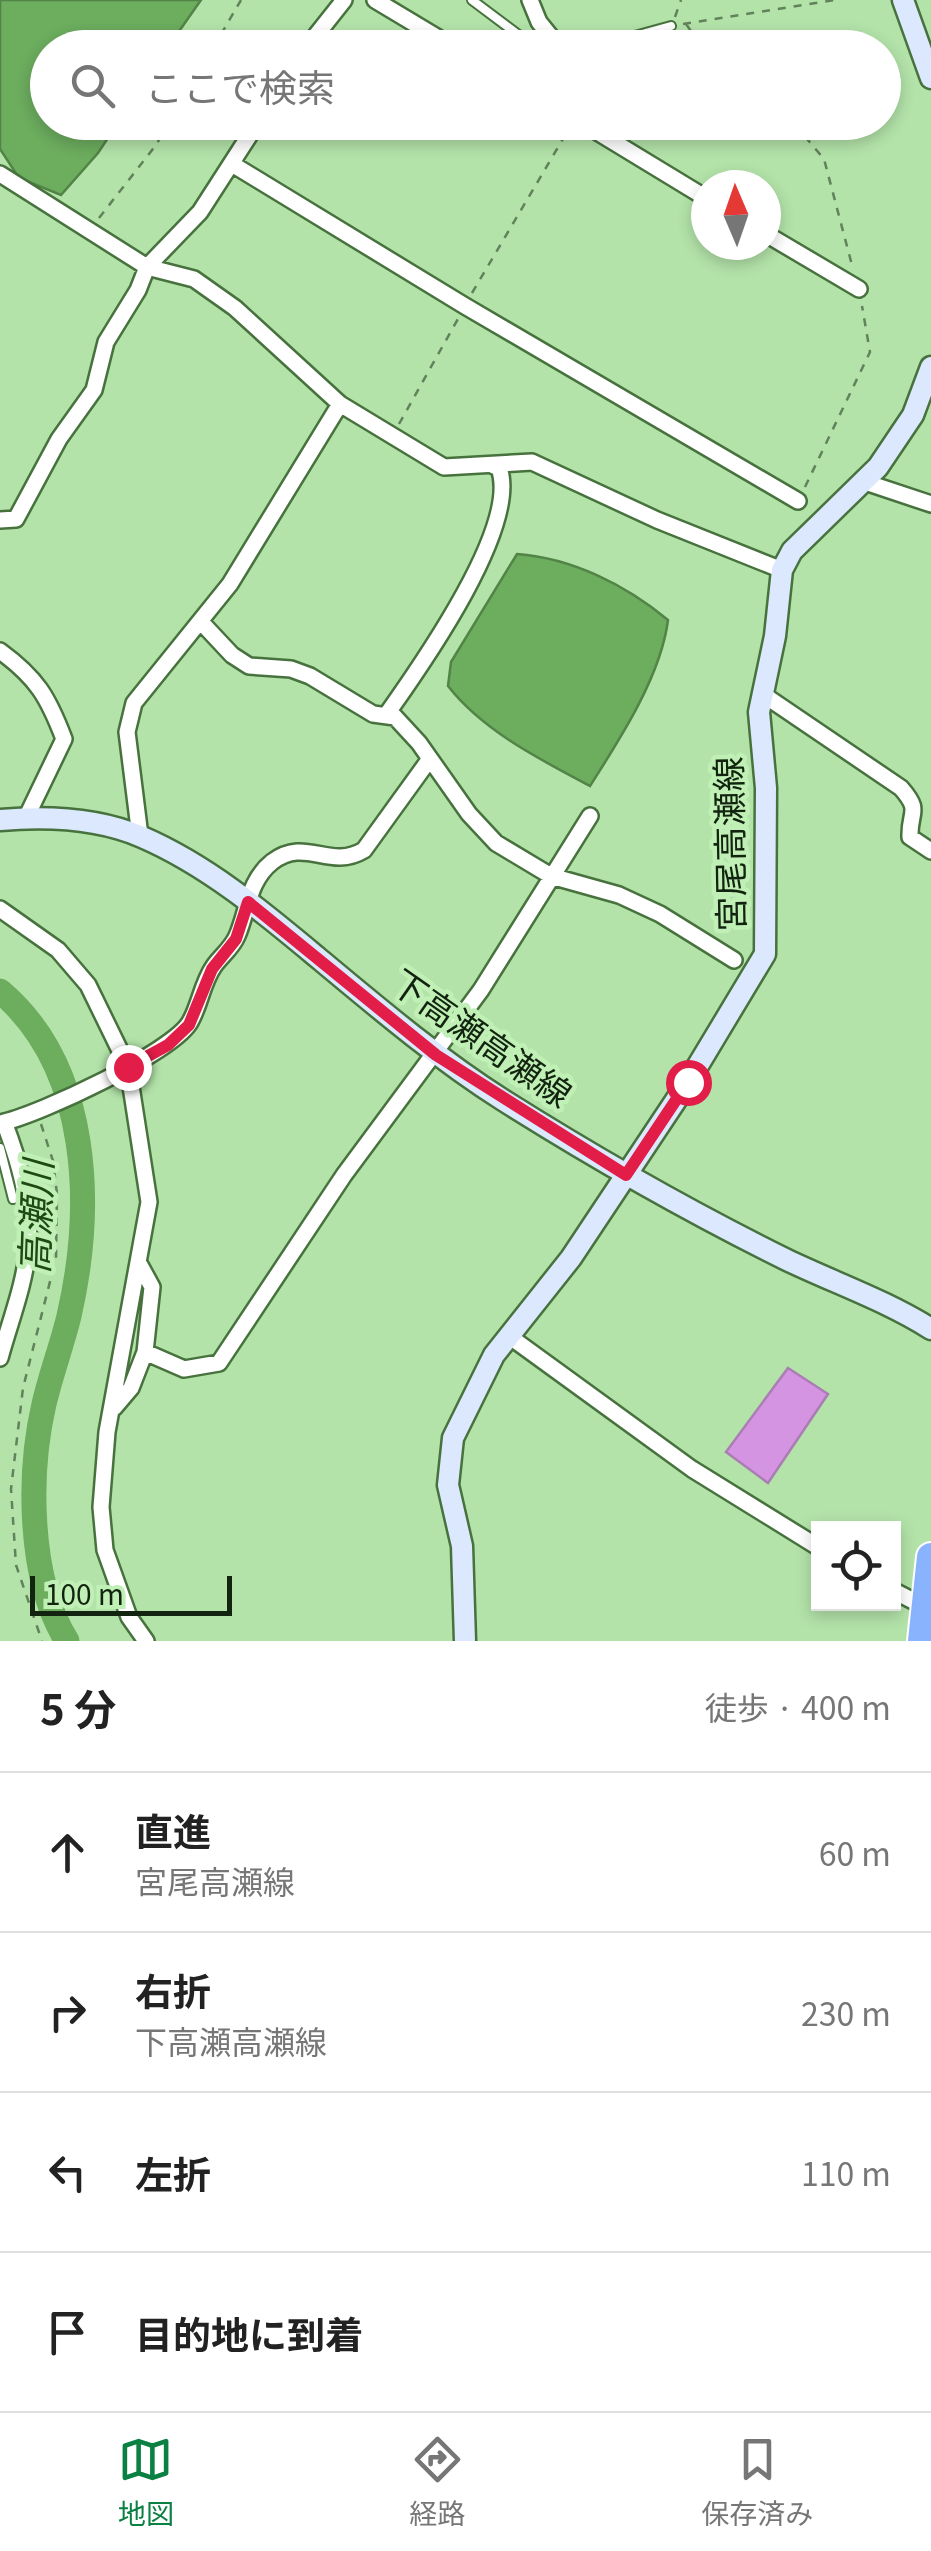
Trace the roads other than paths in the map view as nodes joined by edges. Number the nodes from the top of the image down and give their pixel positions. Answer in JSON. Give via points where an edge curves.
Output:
{"nodes":[{"id":1,"x":344,"y":0,"type":"edge"},
{"id":2,"x":375,"y":0,"type":"edge"},
{"id":3,"x":472,"y":0,"type":"edge"},
{"id":4,"x":530,"y":0,"type":"edge"},
{"id":5,"x":904,"y":0,"type":"edge"},
{"id":6,"x":672,"y":26,"type":"road end"},
{"id":7,"x":320,"y":30,"type":"edge"},
{"id":8,"x":425,"y":30,"type":"edge"},
{"id":9,"x":512,"y":30,"type":"edge"},
{"id":10,"x":546,"y":30,"type":"edge"},
{"id":11,"x":657,"y":30,"type":"edge"},
{"id":12,"x":931,"y":78,"type":"edge"},
{"id":13,"x":247,"y":140,"type":"edge"},
{"id":14,"x":610,"y":140,"type":"edge"},
{"id":15,"x":232,"y":164,"type":"junction"},
{"id":16,"x":0,"y":174,"type":"edge"},
{"id":17,"x":691,"y":189,"type":"edge"},
{"id":18,"x":781,"y":243,"type":"edge"},
{"id":19,"x":147,"y":267,"type":"junction"},
{"id":20,"x":859,"y":290,"type":"road end"},
{"id":21,"x":931,"y":366,"type":"edge"},
{"id":22,"x":340,"y":404,"type":"junction"},
{"id":23,"x":492,"y":465,"type":"junction"},
{"id":24,"x":862,"y":481,"type":"junction"},
{"id":25,"x":798,"y":501,"type":"road end"},
{"id":26,"x":931,"y":504,"type":"edge"},
{"id":27,"x":0,"y":520,"type":"edge"},
{"id":28,"x":782,"y":570,"type":"junction"},
{"id":29,"x":202,"y":623,"type":"junction"},
{"id":30,"x":0,"y":650,"type":"edge"},
{"id":31,"x":761,"y":693,"type":"junction"},
{"id":32,"x":395,"y":717,"type":"junction"},
{"id":33,"x":429,"y":760,"type":"junction"},
{"id":34,"x":590,"y":816,"type":"dead end"},
{"id":35,"x":26,"y":818,"type":"junction"},
{"id":36,"x":0,"y":820,"type":"edge"},
{"id":37,"x":140,"y":836,"type":"junction"},
{"id":38,"x":931,"y":851,"type":"edge"},
{"id":39,"x":550,"y":876,"type":"junction"},
{"id":40,"x":248,"y":902,"type":"junction"},
{"id":41,"x":0,"y":909,"type":"edge"},
{"id":42,"x":734,"y":960,"type":"dead end"},
{"id":43,"x":436,"y":1055,"type":"junction"},
{"id":44,"x":128,"y":1067,"type":"junction"},
{"id":45,"x":5,"y":1120,"type":"edge"},
{"id":46,"x":0,"y":1148,"type":"edge"},
{"id":47,"x":626,"y":1175,"type":"junction"},
{"id":48,"x":13,"y":1198,"type":"dead end"},
{"id":49,"x":140,"y":1266,"type":"junction"},
{"id":50,"x":931,"y":1329,"type":"edge"},
{"id":51,"x":509,"y":1336,"type":"junction"},
{"id":52,"x":145,"y":1352,"type":"junction"},
{"id":53,"x":0,"y":1358,"type":"edge"},
{"id":54,"x":111,"y":1411,"type":"junction"},
{"id":55,"x":811,"y":1543,"type":"edge"},
{"id":56,"x":931,"y":1557,"type":"edge"},
{"id":57,"x":901,"y":1594,"type":"edge"},
{"id":58,"x":926,"y":1607,"type":"junction"},
{"id":59,"x":925,"y":1639,"type":"edge"},
{"id":60,"x":146,"y":1641,"type":"edge"},
{"id":61,"x":465,"y":1641,"type":"edge"}],
"edges":[{"from":1,"to":7,"type":"street"},
{"from":2,"to":8,"type":"street"},
{"from":3,"to":9,"type":"lane"},
{"from":4,"to":10,"type":"street"},
{"from":5,"to":12,"type":"main road"},
{"from":6,"to":11,"type":"lane"},
{"from":13,"to":15,"type":"street"},
{"from":14,"to":17,"type":"street"},
{"from":15,"to":19,"type":"street","via":[[200,212]]},
{"from":15,"to":25,"type":"street"},
{"from":16,"to":19,"type":"street"},
{"from":18,"to":20,"type":"street"},
{"from":19,"to":22,"type":"street","via":[[194,279],[221,298]]},
{"from":19,"to":27,"type":"street","via":[[106,342],[94,390],[16,520]]},
{"from":21,"to":24,"type":"main road","via":[[913,415]]},
{"from":22,"to":23,"type":"street","via":[[444,467]]},
{"from":22,"to":29,"type":"street"},
{"from":23,"to":28,"type":"street","via":[[532,462]]},
{"from":23,"to":32,"type":"street","via":[[502,477],[493,532],[430,652],[390,711]]},
{"from":24,"to":26,"type":"street"},
{"from":24,"to":28,"type":"main road"},
{"from":28,"to":31,"type":"main road","name":"宮尾高瀬線"},
{"from":29,"to":32,"type":"street","via":[[249,666],[291,669],[373,714]]},
{"from":29,"to":37,"type":"street","via":[[134,703],[127,732]]},
{"from":30,"to":35,"type":"street","via":[[48,698],[64,739]]},
{"from":31,"to":38,"type":"street","via":[[902,788],[916,810],[910,838]]},
{"from":31,"to":47,"type":"main road","name":"宮尾高瀬線","via":[[765,954]]},
{"from":32,"to":33,"type":"street"},
{"from":33,"to":39,"type":"street","via":[[496,843]]},
{"from":33,"to":40,"type":"street","via":[[364,850],[350,858],[288,851],[254,883]]},
{"from":34,"to":39,"type":"street"},
{"from":35,"to":36,"type":"main road","name":"下高瀬高瀬線"},
{"from":35,"to":37,"type":"main road","name":"下高瀬高瀬線","via":[[91,822]]},
{"from":37,"to":40,"type":"main road","name":"下高瀬高瀬線"},
{"from":39,"to":42,"type":"street","via":[[660,914]]},
{"from":39,"to":43,"type":"street"},
{"from":40,"to":43,"type":"main road","name":"下高瀬高瀬線"},
{"from":40,"to":44,"type":"street","via":[[236,939],[212,969],[189,1025]]},
{"from":41,"to":44,"type":"street","via":[[58,950],[88,985]]},
{"from":43,"to":47,"type":"main road","name":"下高瀬高瀬線"},
{"from":43,"to":52,"type":"street","via":[[344,1176],[219,1363],[184,1369]]},
{"from":44,"to":45,"type":"street"},
{"from":44,"to":49,"type":"street","via":[[149,1202]]},
{"from":45,"to":53,"type":"street","via":[[26,1199],[28,1246]]},
{"from":46,"to":48,"type":"lane"},
{"from":47,"to":50,"type":"main road","name":"下高瀬高瀬線"},
{"from":47,"to":51,"type":"main road","name":"宮尾高瀬線"},
{"from":49,"to":52,"type":"street","via":[[152,1286]]},
{"from":49,"to":54,"type":"street"},
{"from":51,"to":55,"type":"street","via":[[692,1469]]},
{"from":51,"to":61,"type":"main road","name":"宮尾高瀬線","via":[[475,1389],[450,1456]]},
{"from":52,"to":54,"type":"street","via":[[131,1388]]},
{"from":54,"to":60,"type":"street","via":[[101,1508],[105,1550],[129,1617]]},
{"from":56,"to":58,"type":"highway"},
{"from":57,"to":58,"type":"street"},
{"from":58,"to":59,"type":"highway"}]}
